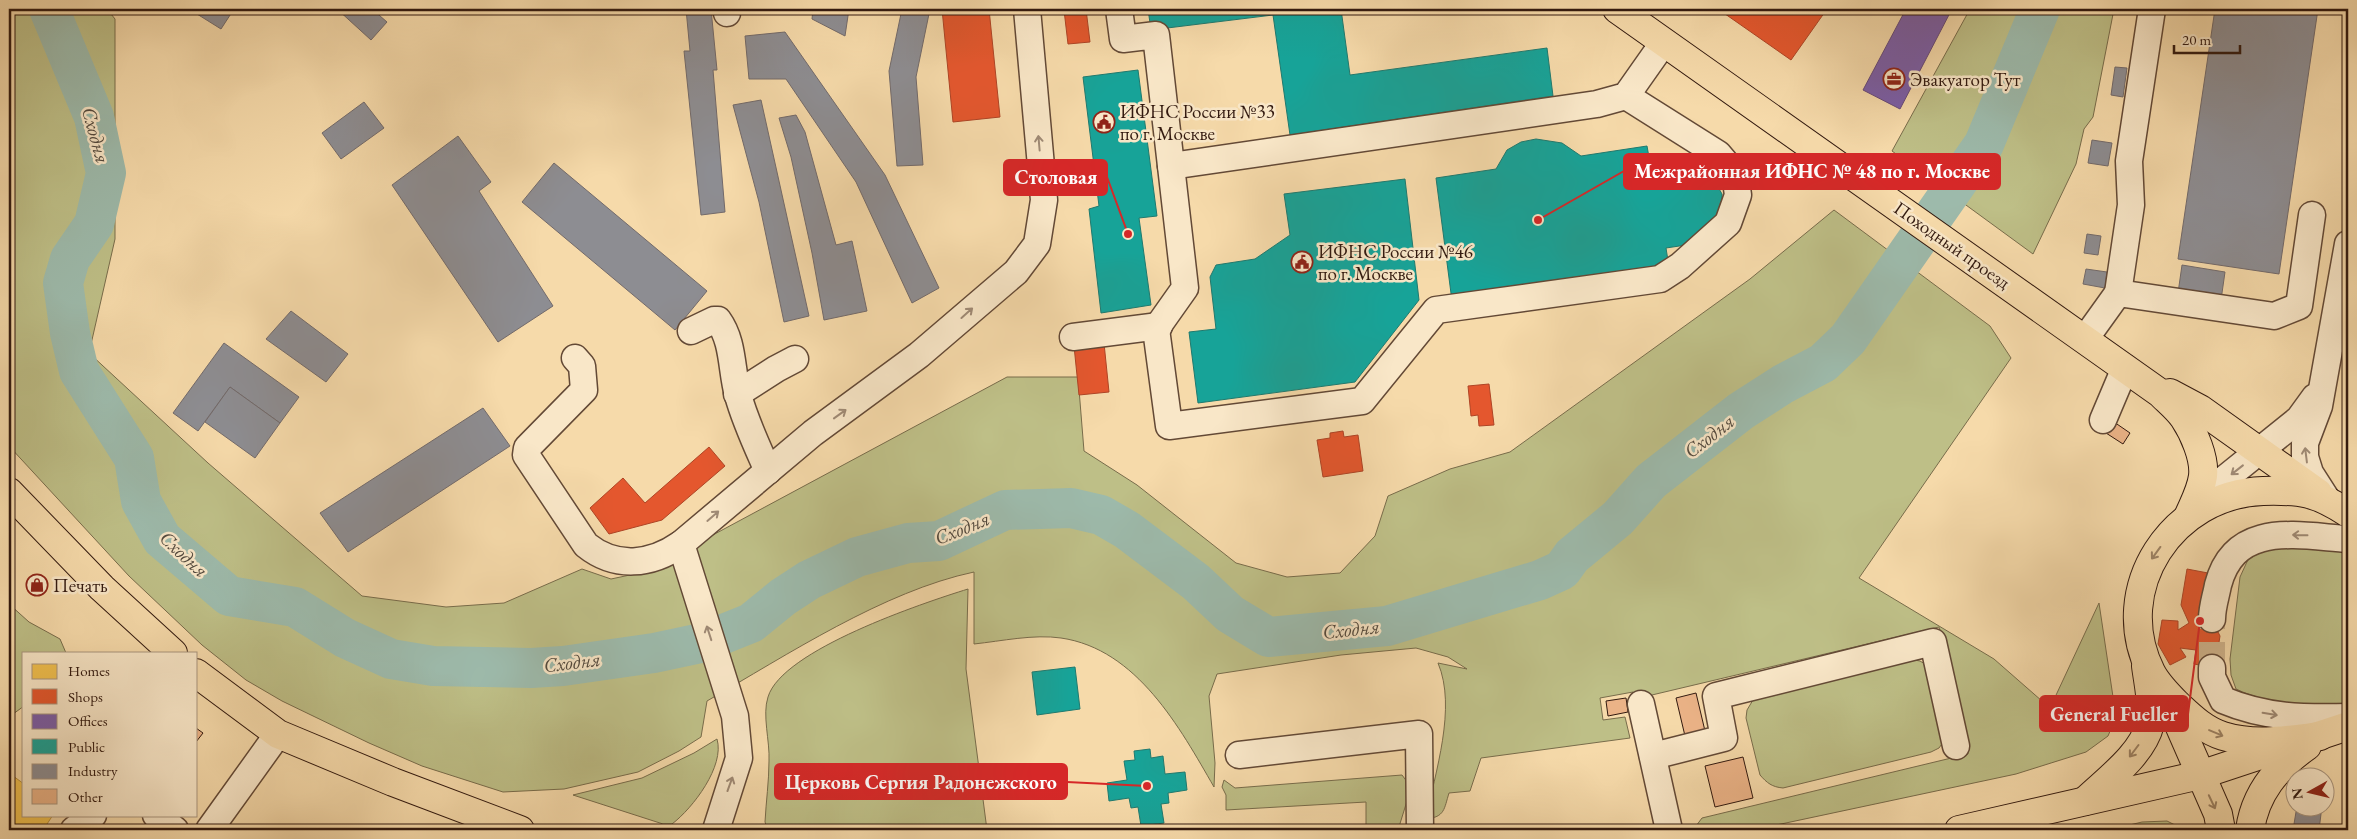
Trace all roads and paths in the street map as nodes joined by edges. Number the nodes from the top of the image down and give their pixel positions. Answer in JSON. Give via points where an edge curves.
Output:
{"nodes":[{"id":1,"x":1027,"y":9,"type":"edge"},
{"id":2,"x":1119,"y":9,"type":"edge"},
{"id":3,"x":1617,"y":9,"type":"edge"},
{"id":4,"x":2152,"y":9,"type":"edge"},
{"id":5,"x":1664,"y":42,"type":"junction"},
{"id":6,"x":1626,"y":96,"type":"junction"},
{"id":7,"x":1171,"y":166,"type":"junction"},
{"id":8,"x":2312,"y":215,"type":"dead end"},
{"id":9,"x":2348,"y":244,"type":"edge"},
{"id":10,"x":2118,"y":293,"type":"junction"},
{"id":11,"x":1158,"y":326,"type":"junction"},
{"id":12,"x":691,"y":331,"type":"dead end"},
{"id":13,"x":1073,"y":337,"type":"dead end"},
{"id":14,"x":2085,"y":339,"type":"junction"},
{"id":15,"x":575,"y":358,"type":"dead end"},
{"id":16,"x":796,"y":358,"type":"dead end"},
{"id":17,"x":2132,"y":373,"type":"junction"},
{"id":18,"x":2321,"y":388,"type":"junction"},
{"id":19,"x":737,"y":394,"type":"junction"},
{"id":20,"x":2103,"y":420,"type":"dead end"},
{"id":21,"x":2261,"y":451,"type":"junction"},
{"id":22,"x":768,"y":471,"type":"junction"},
{"id":23,"x":9,"y":492,"type":"edge"},
{"id":24,"x":2326,"y":498,"type":"junction"},
{"id":25,"x":2348,"y":513,"type":"edge"},
{"id":26,"x":2188,"y":516,"type":"junction"},
{"id":27,"x":2348,"y":539,"type":"edge"},
{"id":28,"x":681,"y":544,"type":"junction"},
{"id":29,"x":2212,"y":619,"type":"tunnel mouth"},
{"id":30,"x":172,"y":652,"type":"edge"},
{"id":31,"x":2144,"y":655,"type":"junction"},
{"id":32,"x":2212,"y":668,"type":"tunnel mouth"},
{"id":33,"x":198,"y":674,"type":"edge"},
{"id":34,"x":2165,"y":692,"type":"junction"},
{"id":35,"x":1641,"y":704,"type":"dead end"},
{"id":36,"x":2348,"y":717,"type":"edge"},
{"id":37,"x":2348,"y":726,"type":"edge"},
{"id":38,"x":278,"y":734,"type":"junction"},
{"id":39,"x":2320,"y":736,"type":"junction"},
{"id":40,"x":1956,"y":746,"type":"dead end"},
{"id":41,"x":1239,"y":756,"type":"dead end"},
{"id":42,"x":1653,"y":756,"type":"junction"},
{"id":43,"x":2200,"y":775,"type":"junction"},
{"id":44,"x":2085,"y":801,"type":"junction"},
{"id":45,"x":92,"y":816,"type":"edge"},
{"id":46,"x":157,"y":816,"type":"edge"},
{"id":47,"x":74,"y":830,"type":"edge"},
{"id":48,"x":176,"y":830,"type":"edge"},
{"id":49,"x":209,"y":830,"type":"edge"},
{"id":50,"x":520,"y":830,"type":"edge"},
{"id":51,"x":716,"y":830,"type":"edge"},
{"id":52,"x":1420,"y":830,"type":"edge"},
{"id":53,"x":1669,"y":830,"type":"edge"},
{"id":54,"x":1959,"y":830,"type":"edge"},
{"id":55,"x":2221,"y":830,"type":"edge"},
{"id":56,"x":2250,"y":830,"type":"edge"}],
"edges":[{"from":22,"to":1,"type":"street","one_way":true,"via":[[813,433],[919,355],[1016,272],[1037,244],[1044,200]]},
{"from":2,"to":7,"type":"street","via":[[1123,39],[1156,35]]},
{"from":3,"to":5,"type":"main road","name":"Походный проезд"},
{"from":4,"to":10,"type":"street","via":[[2129,161],[2131,205]]},
{"from":5,"to":6,"type":"street"},
{"from":5,"to":14,"type":"main road","name":"Походный проезд"},
{"from":6,"to":7,"type":"street","via":[[1588,105]]},
{"from":6,"to":11,"type":"street","via":[[1718,154],[1735,174],[1738,195],[1728,223],[1680,266],[1660,279],[1436,310],[1362,401],[1169,426]]},
{"from":7,"to":11,"type":"street","via":[[1185,288]]},
{"from":8,"to":10,"type":"street","via":[[2299,306],[2274,316]]},
{"from":9,"to":18,"type":"street"},
{"from":10,"to":14,"type":"street"},
{"from":11,"to":13,"type":"street"},
{"from":12,"to":19,"type":"street","via":[[718,320],[729,343]]},
{"from":14,"to":17,"type":"main road","name":"Походный проезд"},
{"from":15,"to":28,"type":"street","via":[[582,366],[584,390],[527,448],[526,455],[586,546],[598,556],[617,561],[652,559],[666,555]]},
{"from":16,"to":19,"type":"street"},
{"from":17,"to":20,"type":"street"},
{"from":17,"to":21,"type":"main road","name":"Походный проезд","via":[[2192,404]]},
{"from":17,"to":26,"type":"main road","name":"Походный проезд","via":[[2160,393],[2183,416],[2194,436],[2203,474],[2199,493]]},
{"from":18,"to":21,"type":"street","via":[[2299,418]]},
{"from":24,"to":18,"type":"street","one_way":true,"via":[[2310,473],[2305,457],[2305,443],[2319,406]]},
{"from":19,"to":22,"type":"street"},
{"from":21,"to":24,"type":"main road","name":"Походный проезд"},
{"from":21,"to":26,"type":"street","one_way":true,"via":[[2222,481]]},
{"from":28,"to":22,"type":"street","one_way":true},
{"from":23,"to":30,"type":"main road","via":[[102,588]]},
{"from":24,"to":25,"type":"main road","name":"Походный проезд"},
{"from":24,"to":26,"type":"main road","via":[[2286,490],[2254,492],[2231,495]]},
{"from":26,"to":31,"type":"main road","one_way":true,"via":[[2153,556],[2141,582],[2139,632]]},
{"from":27,"to":29,"type":"street","one_way":true,"via":[[2302,534],[2271,535],[2239,547],[2222,570]]},
{"from":51,"to":28,"type":"street","one_way":true,"via":[[740,758],[735,716]]},
{"from":31,"to":34,"type":"main road","via":[[2151,673]]},
{"from":31,"to":44,"type":"main road","one_way":true,"via":[[2150,689],[2150,723],[2125,763]]},
{"from":32,"to":36,"type":"street","one_way":true,"via":[[2212,676],[2223,700],[2248,710],[2296,718]]},
{"from":33,"to":38,"type":"main road"},
{"from":34,"to":39,"type":"main road","one_way":true,"via":[[2192,719],[2223,736],[2274,742]]},
{"from":34,"to":43,"type":"main road"},
{"from":35,"to":42,"type":"street"},
{"from":37,"to":39,"type":"main road"},
{"from":38,"to":49,"type":"street"},
{"from":38,"to":50,"type":"main road"},
{"from":39,"to":43,"type":"main road"},
{"from":39,"to":56,"type":"main road","via":[[2280,767],[2259,795]]},
{"from":40,"to":42,"type":"street","via":[[1933,642],[1716,696],[1724,738]]},
{"from":41,"to":52,"type":"street","via":[[1419,734]]},
{"from":42,"to":53,"type":"street"},
{"from":43,"to":44,"type":"main road"},
{"from":43,"to":55,"type":"main road","one_way":true,"via":[[2218,814]]},
{"from":44,"to":54,"type":"main road"},
{"from":45,"to":47,"type":"street"},
{"from":46,"to":48,"type":"street"}]}
